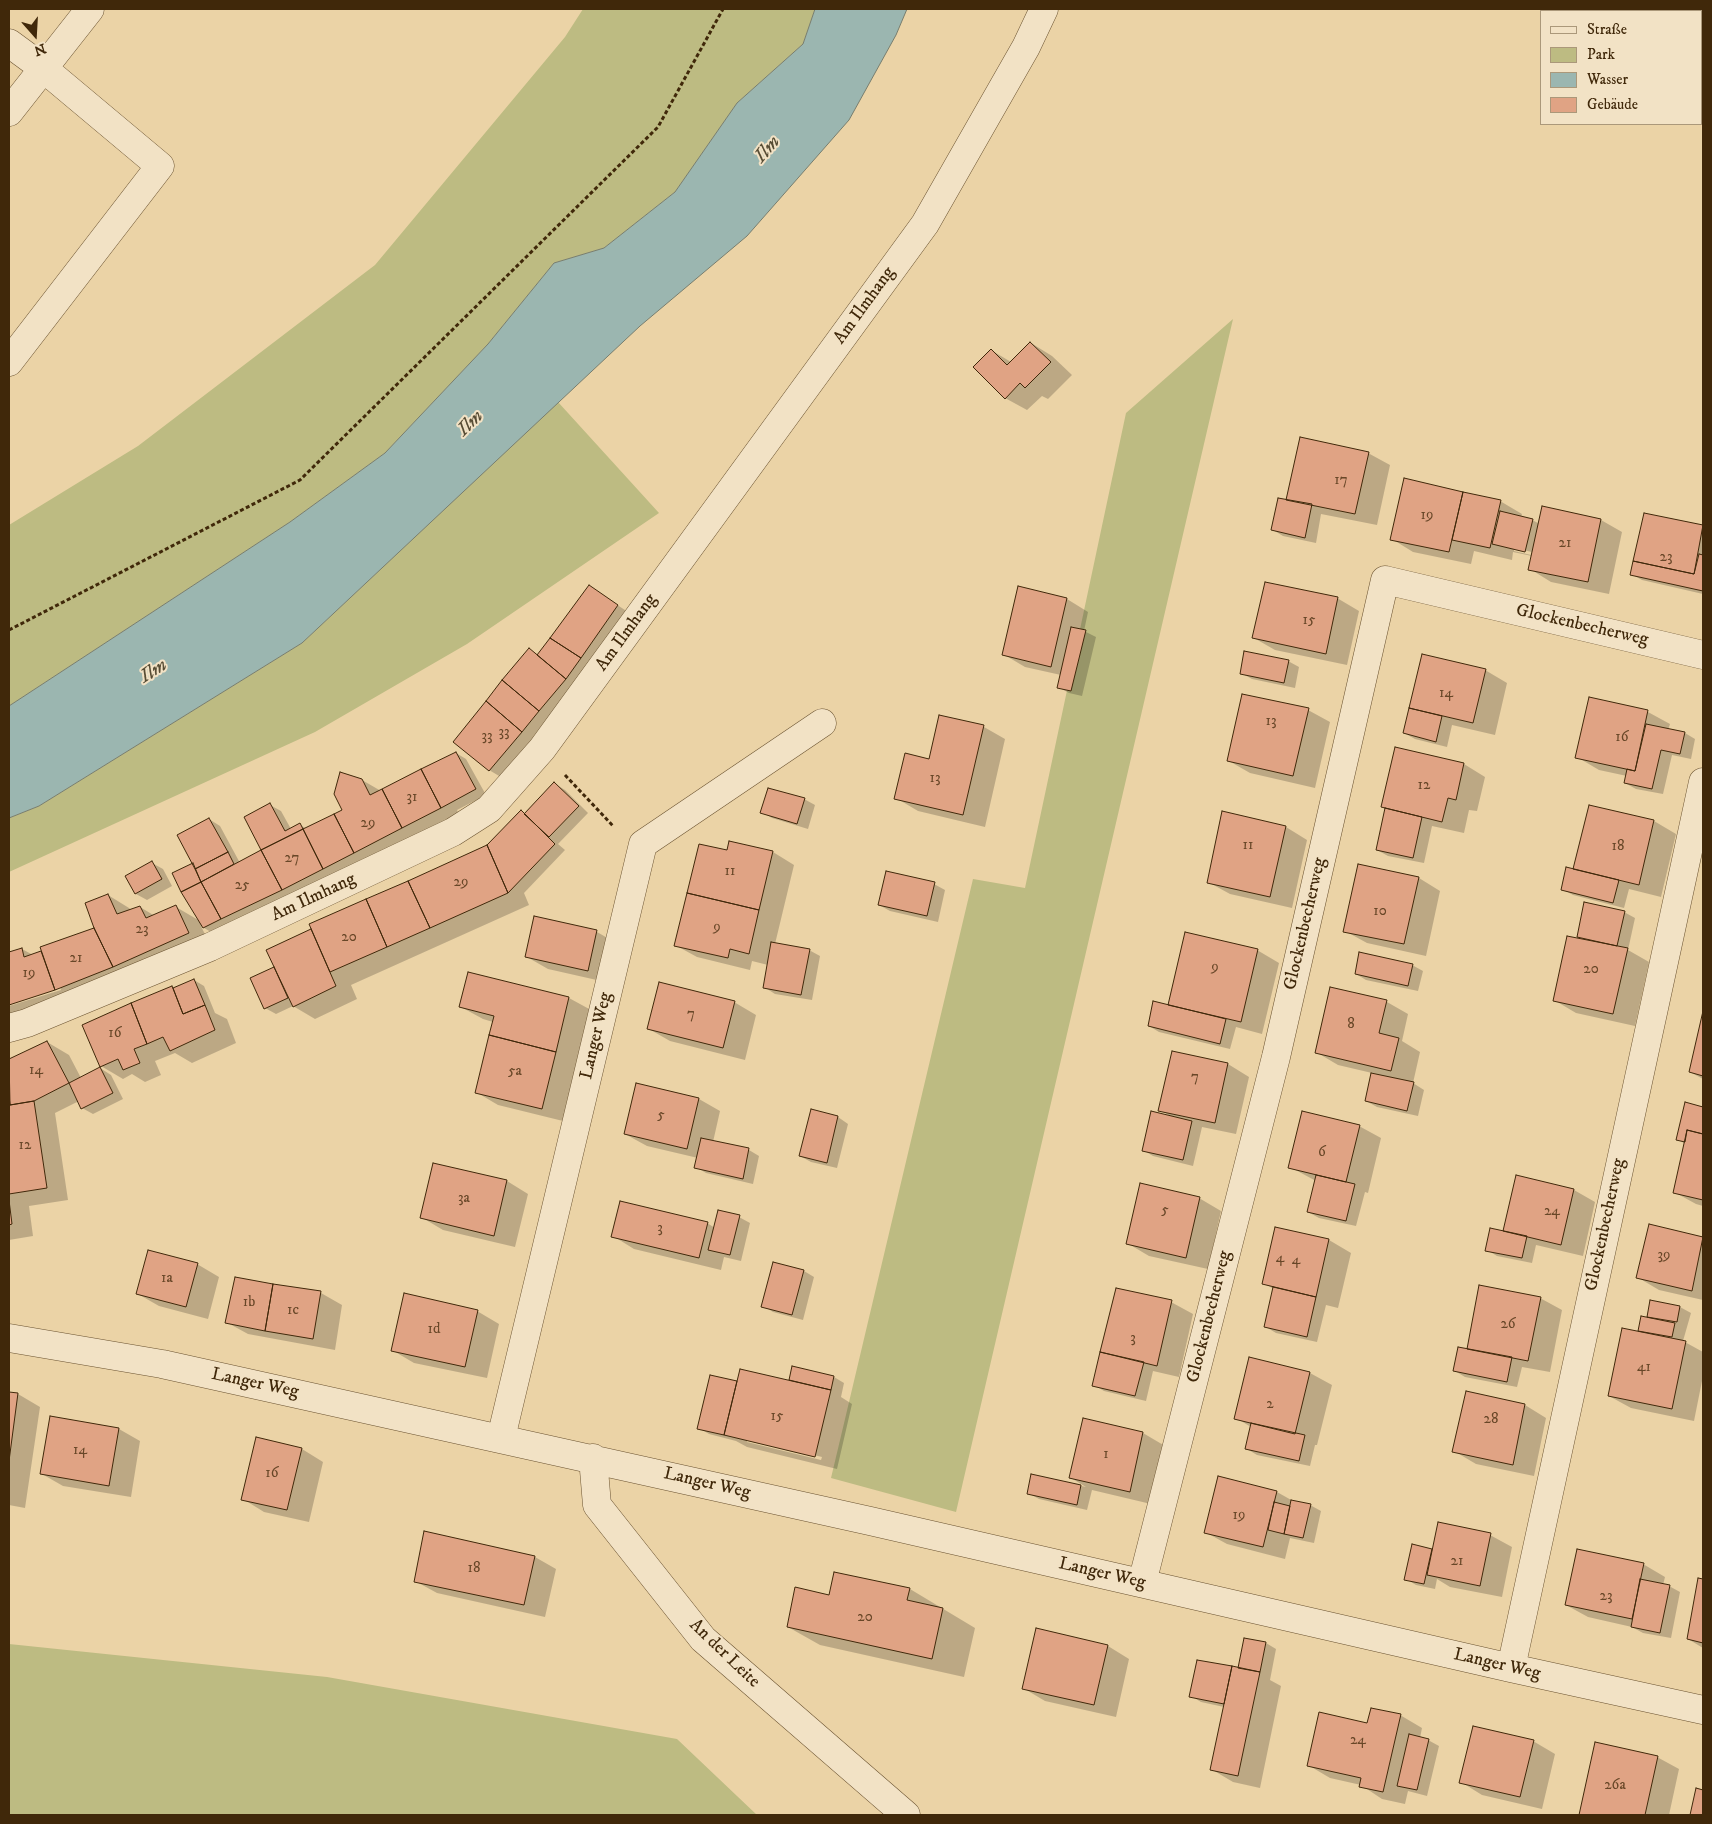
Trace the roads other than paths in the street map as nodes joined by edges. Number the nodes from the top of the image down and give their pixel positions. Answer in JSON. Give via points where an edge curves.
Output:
{"nodes":[{"id":1,"x":90,"y":9,"type":"edge"},
{"id":2,"x":1044,"y":9,"type":"edge"},
{"id":3,"x":9,"y":43,"type":"edge"},
{"id":4,"x":43,"y":68,"type":"junction"},
{"id":5,"x":9,"y":112,"type":"edge"},
{"id":6,"x":9,"y":362,"type":"edge"},
{"id":7,"x":1703,"y":655,"type":"edge"},
{"id":8,"x":822,"y":723,"type":"dead end"},
{"id":9,"x":1703,"y":782,"type":"edge"},
{"id":10,"x":9,"y":1028,"type":"edge"},
{"id":11,"x":9,"y":1338,"type":"edge"},
{"id":12,"x":501,"y":1438,"type":"junction"},
{"id":13,"x":593,"y":1458,"type":"junction"},
{"id":14,"x":1142,"y":1583,"type":"junction"},
{"id":15,"x":1511,"y":1668,"type":"junction"},
{"id":16,"x":1703,"y":1710,"type":"edge"},
{"id":17,"x":906,"y":1815,"type":"edge"}],
"edges":[{"from":1,"to":4,"type":"street"},
{"from":2,"to":10,"type":"street","name":"Am Ilmhang","via":[[1026,47],[925,224],[542,748],[489,808],[454,832],[210,947]]},
{"from":3,"to":4,"type":"street"},
{"from":4,"to":5,"type":"street"},
{"from":4,"to":6,"type":"street","via":[[160,166]]},
{"from":7,"to":14,"type":"street","name":"Glockenbecherweg","via":[[1385,580],[1276,1057]]},
{"from":8,"to":12,"type":"street","name":"Langer Weg","via":[[643,844]]},
{"from":9,"to":15,"type":"street","name":"Glockenbecherweg"},
{"from":11,"to":12,"type":"street","name":"Langer Weg","via":[[162,1364]]},
{"from":12,"to":13,"type":"street","name":"Langer Weg"},
{"from":13,"to":14,"type":"street","name":"Langer Weg"},
{"from":13,"to":17,"type":"street","name":"An der Leite","via":[[597,1505],[703,1639]]},
{"from":14,"to":15,"type":"street","name":"Langer Weg"},
{"from":15,"to":16,"type":"street","name":"Langer Weg"}]}
